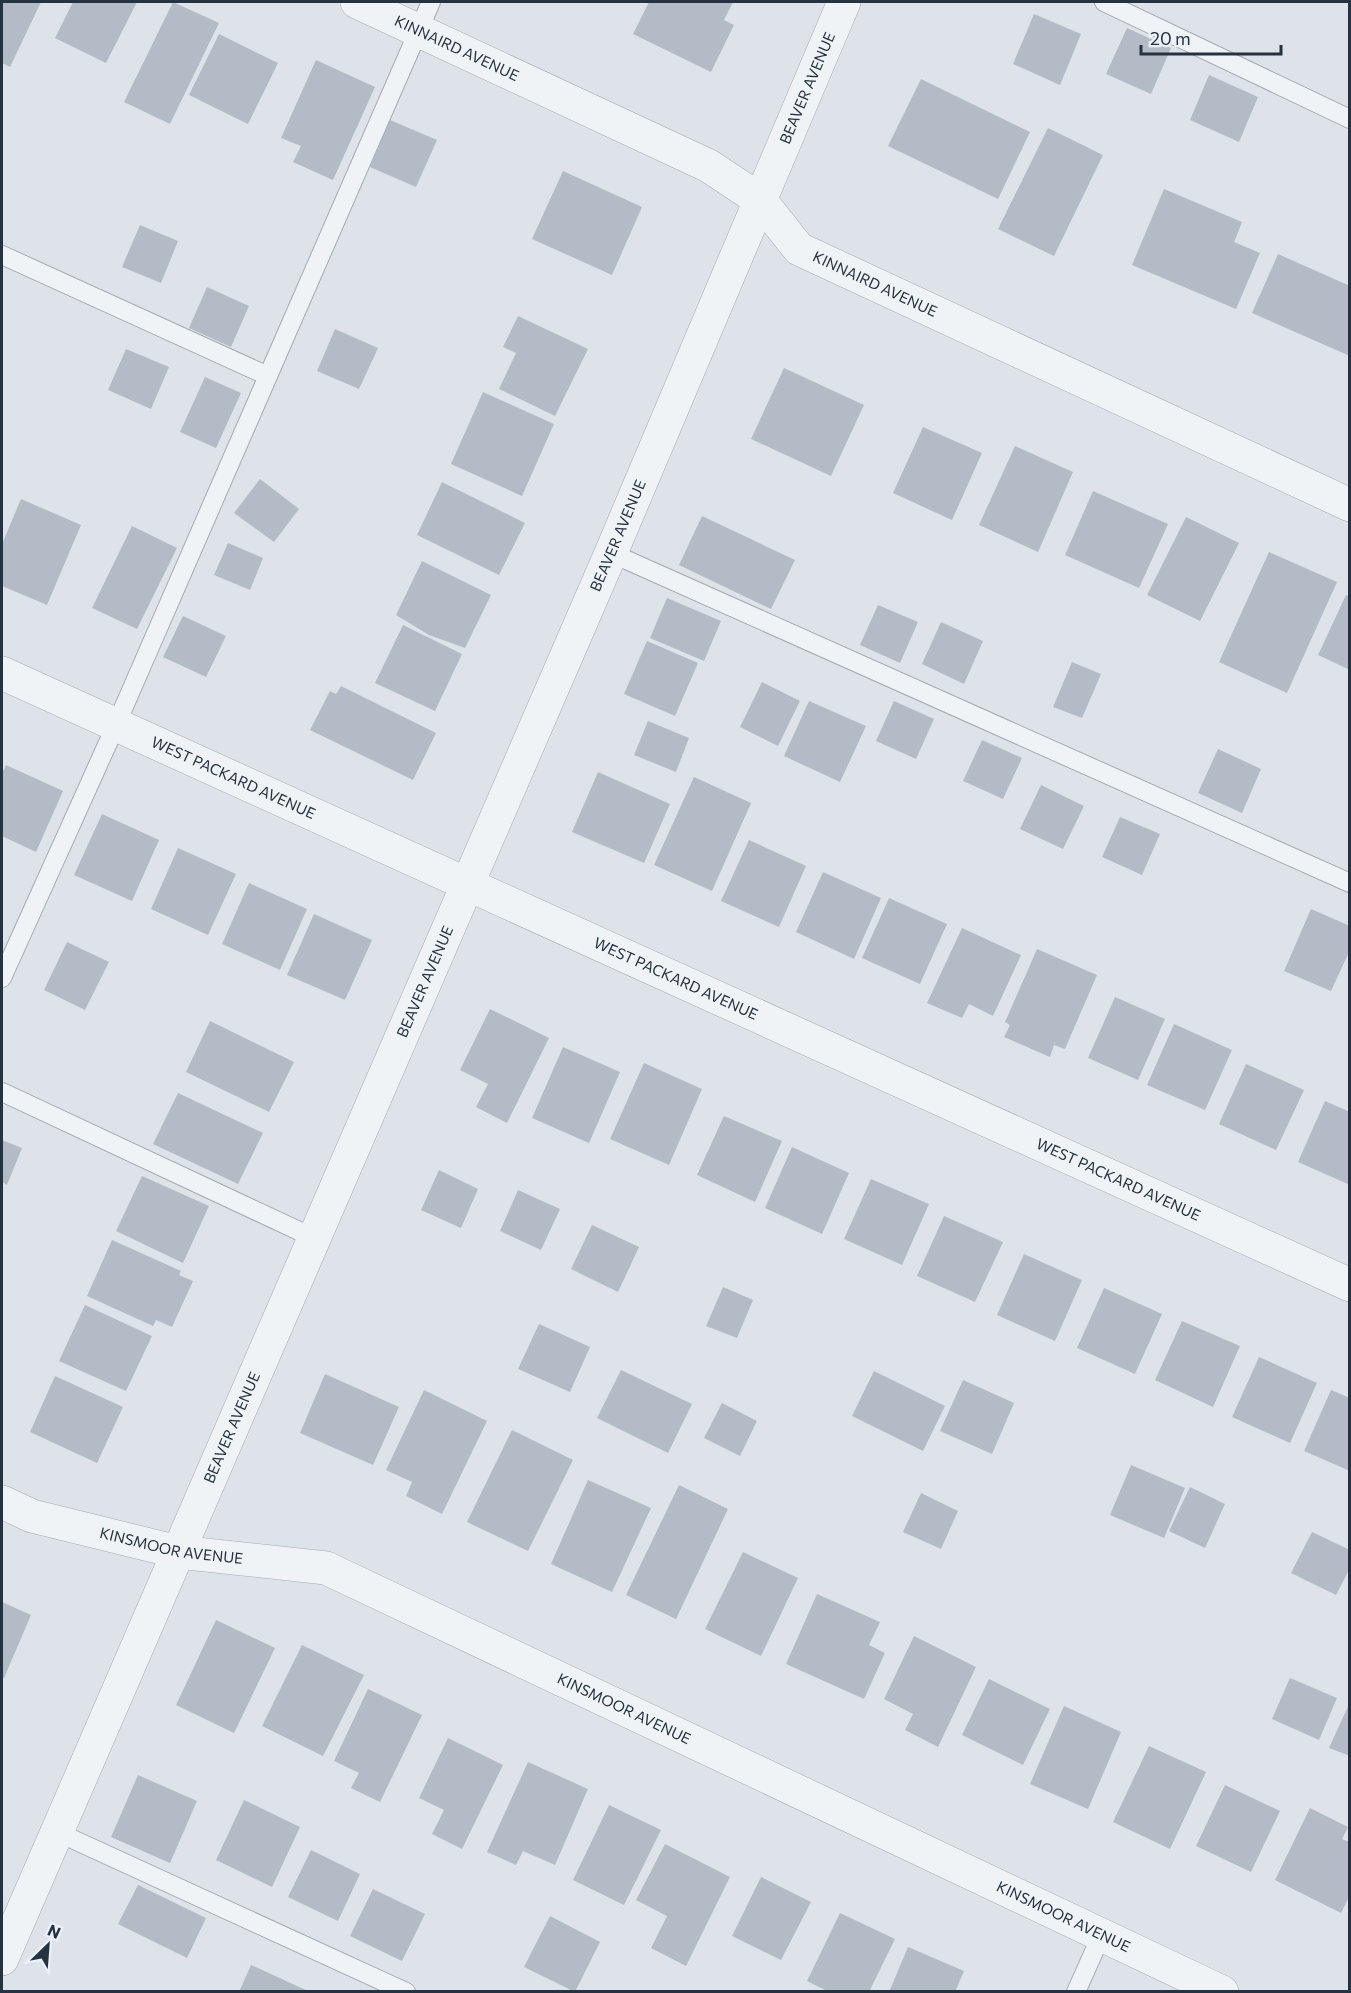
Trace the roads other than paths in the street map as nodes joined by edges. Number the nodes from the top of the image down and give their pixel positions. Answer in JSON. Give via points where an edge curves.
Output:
{"nodes":[{"id":1,"x":357,"y":2,"type":"edge"},
{"id":2,"x":844,"y":2,"type":"edge"},
{"id":3,"x":1104,"y":2,"type":"edge"},
{"id":4,"x":425,"y":16,"type":"edge"},
{"id":5,"x":1350,"y":119,"type":"edge"},
{"id":6,"x":760,"y":200,"type":"junction"},
{"id":7,"x":2,"y":255,"type":"edge"},
{"id":8,"x":268,"y":376,"type":"junction"},
{"id":9,"x":1350,"y":505,"type":"edge"},
{"id":10,"x":611,"y":553,"type":"junction"},
{"id":11,"x":2,"y":673,"type":"edge"},
{"id":12,"x":116,"y":725,"type":"junction"},
{"id":13,"x":1350,"y":883,"type":"edge"},
{"id":14,"x":467,"y":885,"type":"junction"},
{"id":15,"x":2,"y":978,"type":"edge"},
{"id":16,"x":2,"y":1092,"type":"edge"},
{"id":17,"x":314,"y":1238,"type":"junction"},
{"id":18,"x":1350,"y":1285,"type":"edge"},
{"id":19,"x":2,"y":1502,"type":"edge"},
{"id":20,"x":178,"y":1552,"type":"junction"},
{"id":21,"x":57,"y":1832,"type":"junction"},
{"id":22,"x":1101,"y":1936,"type":"junction"},
{"id":23,"x":5,"y":1940,"type":"edge"},
{"id":24,"x":406,"y":1992,"type":"edge"},
{"id":25,"x":1076,"y":1992,"type":"edge"},
{"id":26,"x":1222,"y":1992,"type":"edge"}],
"edges":[{"from":1,"to":4,"type":"street","name":"KINNAIRD AVENUE"},
{"from":2,"to":6,"type":"street","name":"BEAVER AVENUE"},
{"from":3,"to":5,"type":"lane"},
{"from":4,"to":6,"type":"street","name":"KINNAIRD AVENUE","via":[[709,166]]},
{"from":4,"to":8,"type":"lane"},
{"from":6,"to":9,"type":"street","name":"KINNAIRD AVENUE","via":[[799,249]]},
{"from":6,"to":10,"type":"street","name":"BEAVER AVENUE"},
{"from":7,"to":8,"type":"lane"},
{"from":8,"to":12,"type":"lane"},
{"from":10,"to":13,"type":"lane"},
{"from":10,"to":14,"type":"street","name":"BEAVER AVENUE"},
{"from":11,"to":12,"type":"street","name":"WEST PACKARD AVENUE"},
{"from":12,"to":14,"type":"street","name":"WEST PACKARD AVENUE"},
{"from":12,"to":15,"type":"lane"},
{"from":14,"to":17,"type":"street","name":"BEAVER AVENUE"},
{"from":14,"to":18,"type":"street","name":"WEST PACKARD AVENUE"},
{"from":16,"to":17,"type":"lane"},
{"from":17,"to":20,"type":"street","name":"BEAVER AVENUE"},
{"from":19,"to":20,"type":"street","name":"KINSMOOR AVENUE","via":[[32,1516]]},
{"from":20,"to":21,"type":"street","name":"BEAVER AVENUE"},
{"from":20,"to":22,"type":"street","name":"KINSMOOR AVENUE","via":[[326,1568]]},
{"from":21,"to":23,"type":"street","name":"BEAVER AVENUE"},
{"from":21,"to":24,"type":"lane"},
{"from":22,"to":25,"type":"lane"},
{"from":22,"to":26,"type":"street","name":"KINSMOOR AVENUE"}]}
